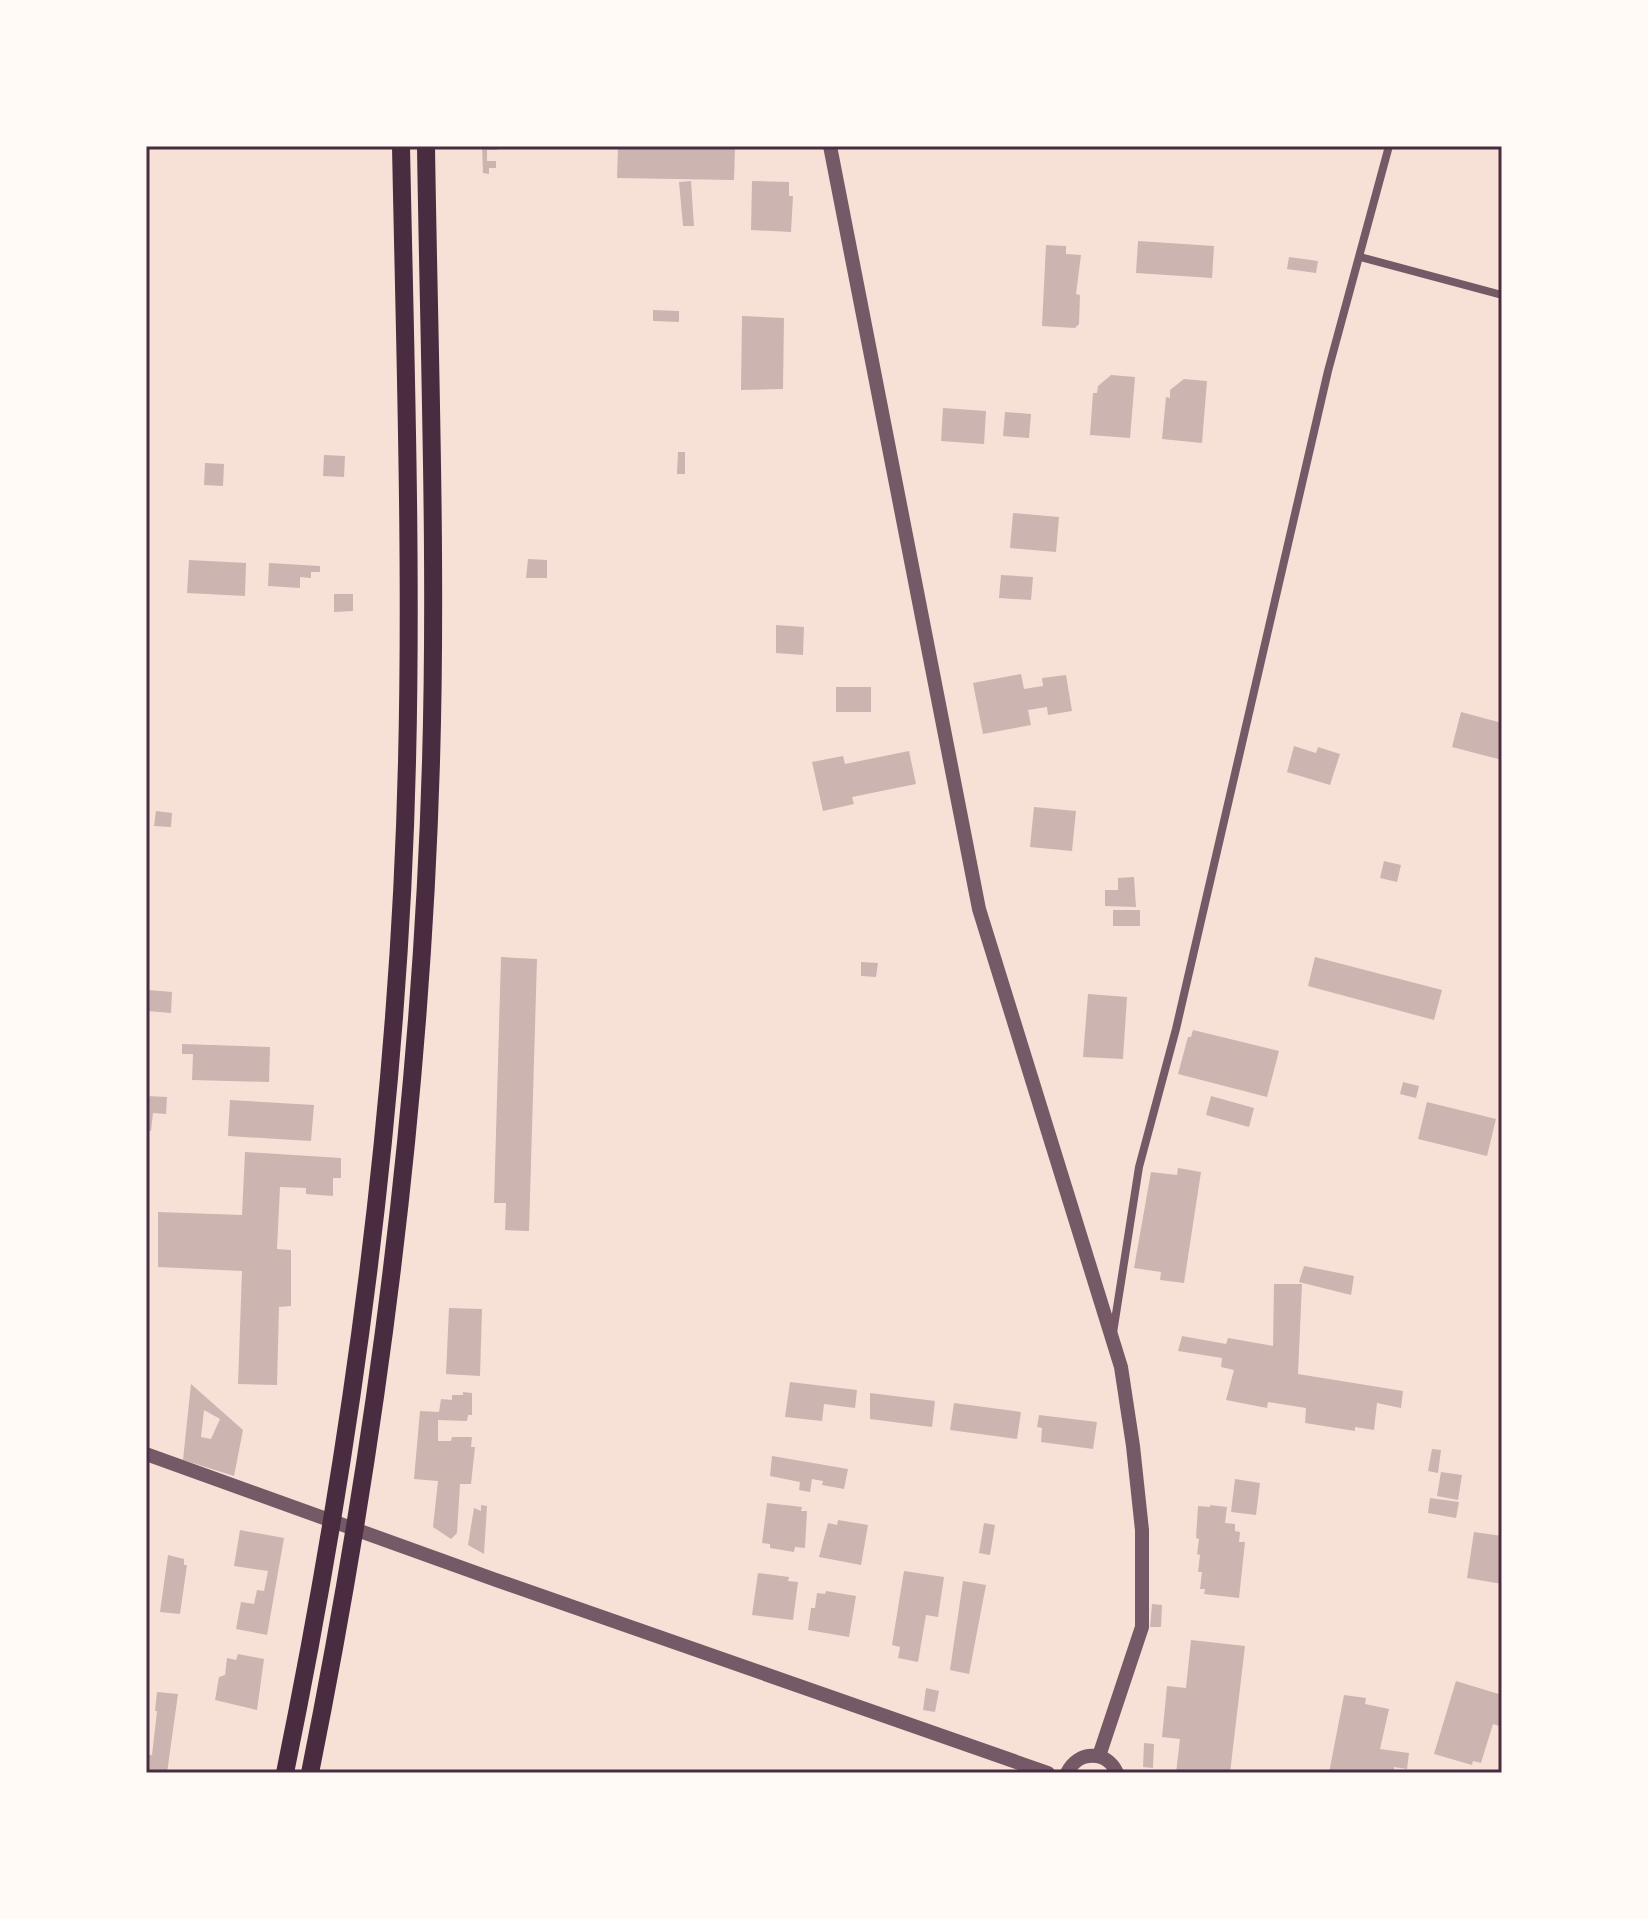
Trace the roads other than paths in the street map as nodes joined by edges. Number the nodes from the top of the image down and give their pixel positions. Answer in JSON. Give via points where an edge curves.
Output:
{"nodes":[{"id":1,"x":401,"y":146,"type":"edge"},
{"id":2,"x":426,"y":146,"type":"edge"},
{"id":3,"x":830,"y":146,"type":"edge"},
{"id":4,"x":1389,"y":146,"type":"edge"},
{"id":5,"x":1360,"y":257,"type":"junction"},
{"id":6,"x":1502,"y":295,"type":"edge"},
{"id":7,"x":1112,"y":1337,"type":"junction"},
{"id":8,"x":146,"y":1454,"type":"edge"},
{"id":9,"x":1099,"y":1756,"type":"junction"},
{"id":10,"x":285,"y":1773,"type":"edge"},
{"id":11,"x":310,"y":1773,"type":"edge"},
{"id":12,"x":1048,"y":1773,"type":"edge"},
{"id":13,"x":1067,"y":1773,"type":"edge"},
{"id":14,"x":1117,"y":1773,"type":"edge"}],
"edges":[{"from":1,"to":10,"type":"highway","via":[[407,765],[389,1075],[340,1479]]},
{"from":2,"to":11,"type":"highway","via":[[433,583],[430,779],[411,1092],[363,1483]]},
{"from":3,"to":7,"type":"street","via":[[979,909]]},
{"from":4,"to":5,"type":"street"},
{"from":5,"to":6,"type":"street"},
{"from":5,"to":7,"type":"street","via":[[1328,371],[1176,1029],[1139,1167]]},
{"from":7,"to":9,"type":"street","via":[[1121,1367],[1142,1530],[1142,1627]]},
{"from":8,"to":12,"type":"street"},
{"from":9,"to":13,"type":"street","via":[[1082,1757]]},
{"from":9,"to":14,"type":"street"}]}
